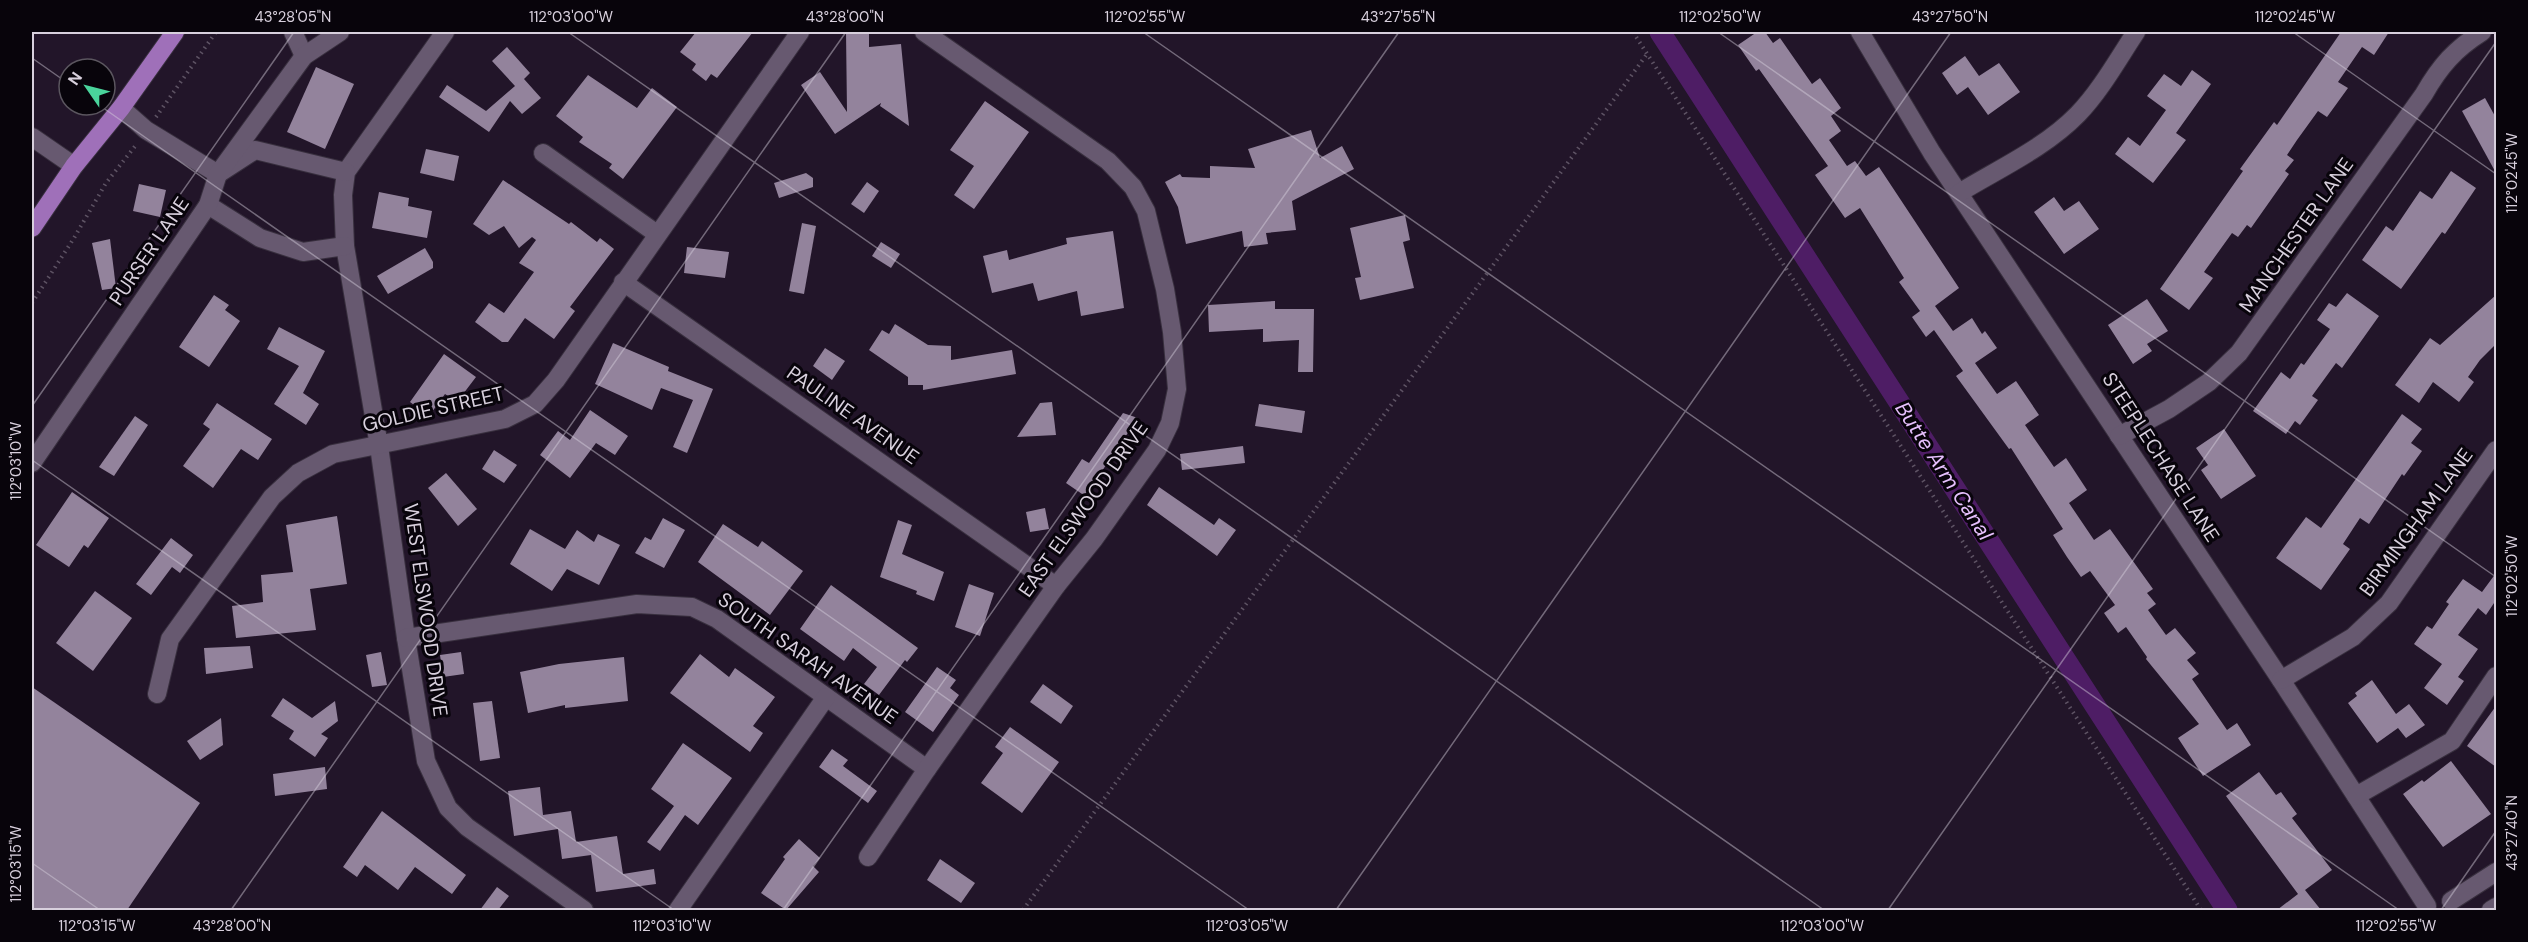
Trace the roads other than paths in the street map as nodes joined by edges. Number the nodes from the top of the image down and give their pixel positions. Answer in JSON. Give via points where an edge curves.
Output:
{"nodes":[{"id":1,"x":175,"y":32,"type":"edge"},
{"id":2,"x":293,"y":32,"type":"edge"},
{"id":3,"x":340,"y":32,"type":"edge"},
{"id":4,"x":445,"y":32,"type":"edge"},
{"id":5,"x":800,"y":32,"type":"edge"},
{"id":6,"x":924,"y":32,"type":"edge"},
{"id":7,"x":1860,"y":32,"type":"edge"},
{"id":8,"x":2136,"y":32,"type":"edge"},
{"id":9,"x":2482,"y":32,"type":"edge"},
{"id":10,"x":304,"y":56,"type":"junction"},
{"id":11,"x":121,"y":108,"type":"junction"},
{"id":12,"x":32,"y":136,"type":"edge"},
{"id":13,"x":543,"y":153,"type":"dead end"},
{"id":14,"x":74,"y":166,"type":"junction"},
{"id":15,"x":346,"y":172,"type":"junction"},
{"id":16,"x":218,"y":174,"type":"junction"},
{"id":17,"x":1959,"y":193,"type":"junction"},
{"id":18,"x":208,"y":205,"type":"junction"},
{"id":19,"x":32,"y":228,"type":"edge"},
{"id":20,"x":657,"y":234,"type":"junction"},
{"id":21,"x":345,"y":246,"type":"junction"},
{"id":22,"x":623,"y":282,"type":"junction"},
{"id":23,"x":2119,"y":436,"type":"junction"},
{"id":24,"x":379,"y":446,"type":"junction"},
{"id":25,"x":2496,"y":450,"type":"edge"},
{"id":26,"x":32,"y":463,"type":"edge"},
{"id":27,"x":1056,"y":586,"type":"junction"},
{"id":28,"x":406,"y":638,"type":"junction"},
{"id":29,"x":2496,"y":676,"type":"edge"},
{"id":30,"x":2281,"y":680,"type":"junction"},
{"id":31,"x":157,"y":694,"type":"dead end"},
{"id":32,"x":826,"y":697,"type":"junction"},
{"id":33,"x":927,"y":769,"type":"junction"},
{"id":34,"x":2356,"y":796,"type":"junction"},
{"id":35,"x":868,"y":857,"type":"dead end"},
{"id":36,"x":2496,"y":872,"type":"edge"},
{"id":37,"x":2457,"y":906,"type":"edge"},
{"id":38,"x":2426,"y":908,"type":"edge"},
{"id":39,"x":2496,"y":908,"type":"edge"},
{"id":40,"x":584,"y":910,"type":"edge"},
{"id":41,"x":678,"y":910,"type":"edge"},
{"id":42,"x":2491,"y":910,"type":"edge"}],
"edges":[{"from":1,"to":11,"type":"main road"},
{"from":2,"to":10,"type":"street"},
{"from":3,"to":10,"type":"street"},
{"from":4,"to":15,"type":"street"},
{"from":5,"to":20,"type":"street","name":"GOLDIE STREET"},
{"from":6,"to":27,"type":"street","name":"EAST ELSWOOD DRIVE","via":[[1108,161],[1127,181],[1146,211],[1165,289],[1177,389],[1170,423],[1157,450]]},
{"from":7,"to":17,"type":"street","name":"STEEPLECHASE LANE"},
{"from":8,"to":17,"type":"street","via":[[2077,115],[2047,140]]},
{"from":9,"to":23,"type":"street","name":"MANCHESTER LANE","via":[[2440,67],[2239,353],[2209,382]]},
{"from":10,"to":16,"type":"street","name":"PURSER LANE"},
{"from":11,"to":14,"type":"main road"},
{"from":11,"to":16,"type":"street","via":[[146,130]]},
{"from":12,"to":14,"type":"street"},
{"from":13,"to":20,"type":"street"},
{"from":14,"to":19,"type":"main road"},
{"from":15,"to":16,"type":"street","via":[[255,150]]},
{"from":15,"to":21,"type":"street"},
{"from":16,"to":18,"type":"street","name":"PURSER LANE"},
{"from":17,"to":23,"type":"street","name":"STEEPLECHASE LANE"},
{"from":18,"to":21,"type":"street","via":[[260,238],[303,252]]},
{"from":18,"to":26,"type":"street","name":"PURSER LANE"},
{"from":20,"to":22,"type":"street","name":"GOLDIE STREET"},
{"from":21,"to":24,"type":"street","name":"WEST ELSWOOD DRIVE"},
{"from":22,"to":24,"type":"street","name":"GOLDIE STREET","via":[[535,404],[505,419]]},
{"from":22,"to":27,"type":"street","name":"PAULINE AVENUE"},
{"from":23,"to":30,"type":"street","name":"STEEPLECHASE LANE"},
{"from":24,"to":28,"type":"street","name":"WEST ELSWOOD DRIVE"},
{"from":24,"to":31,"type":"street","name":"GOLDIE STREET","via":[[333,454],[298,473],[272,497],[170,639]]},
{"from":25,"to":30,"type":"street","name":"BIRMINGHAM LANE","via":[[2389,603],[2353,637]]},
{"from":27,"to":33,"type":"street","name":"EAST ELSWOOD DRIVE"},
{"from":28,"to":32,"type":"street","name":"SOUTH SARAH AVENUE","via":[[638,604],[692,607],[717,619]]},
{"from":28,"to":40,"type":"street","name":"WEST ELSWOOD DRIVE","via":[[426,761],[447,808],[467,827]]},
{"from":29,"to":34,"type":"street","via":[[2452,741]]},
{"from":30,"to":34,"type":"street","name":"STEEPLECHASE LANE"},
{"from":32,"to":33,"type":"street","name":"SOUTH SARAH AVENUE"},
{"from":32,"to":41,"type":"street"},
{"from":33,"to":35,"type":"street","name":"EAST ELSWOOD DRIVE"},
{"from":34,"to":38,"type":"street","name":"STEEPLECHASE LANE"},
{"from":36,"to":37,"type":"street"},
{"from":37,"to":38,"type":"street","via":[[2438,900]]},
{"from":39,"to":42,"type":"street"}]}
